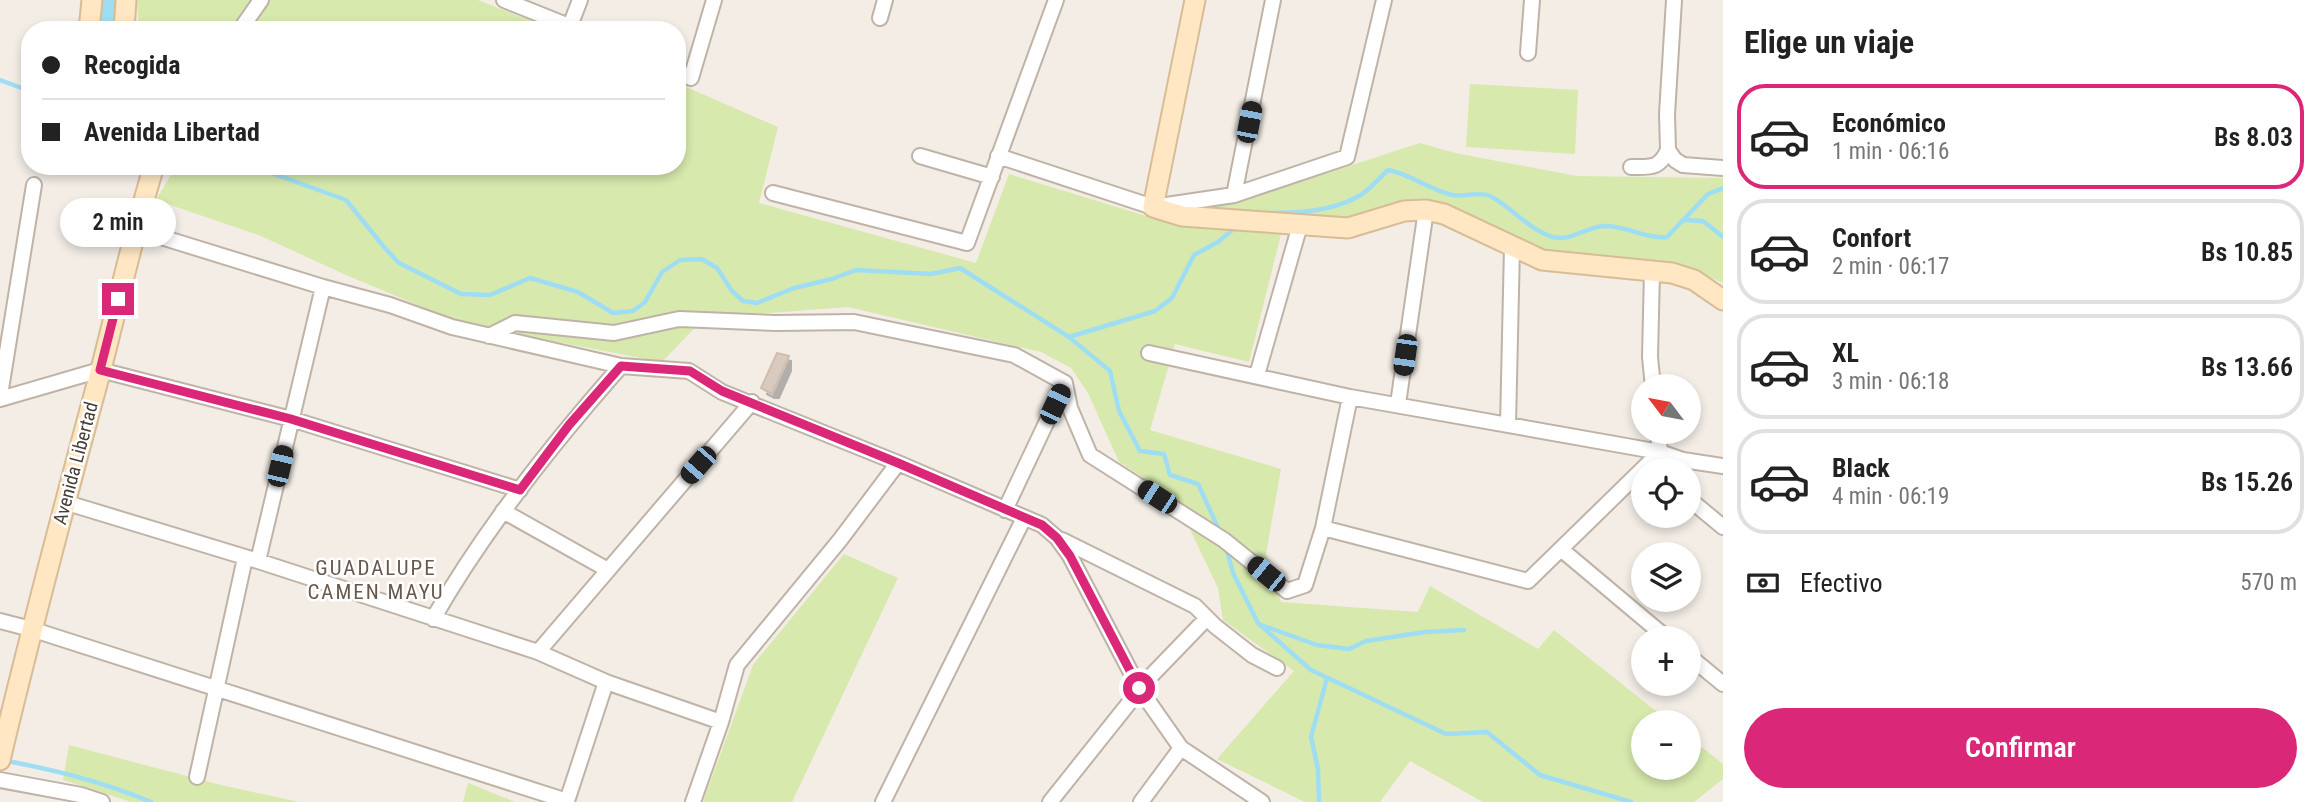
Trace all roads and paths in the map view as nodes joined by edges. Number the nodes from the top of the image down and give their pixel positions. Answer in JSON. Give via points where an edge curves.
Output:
{"nodes":[{"id":1,"x":92,"y":0,"type":"edge"},
{"id":2,"x":126,"y":0,"type":"edge"},
{"id":3,"x":261,"y":0,"type":"edge"},
{"id":4,"x":504,"y":0,"type":"edge"},
{"id":5,"x":580,"y":0,"type":"edge"},
{"id":6,"x":714,"y":0,"type":"edge"},
{"id":7,"x":886,"y":0,"type":"edge"},
{"id":8,"x":1056,"y":0,"type":"edge"},
{"id":9,"x":1195,"y":0,"type":"edge"},
{"id":10,"x":1272,"y":0,"type":"edge"},
{"id":11,"x":1384,"y":0,"type":"edge"},
{"id":12,"x":1532,"y":0,"type":"edge"},
{"id":13,"x":1674,"y":0,"type":"edge"},
{"id":14,"x":880,"y":18,"type":"dead end"},
{"id":15,"x":90,"y":21,"type":"edge"},
{"id":16,"x":125,"y":21,"type":"edge"},
{"id":17,"x":246,"y":21,"type":"edge"},
{"id":18,"x":556,"y":21,"type":"edge"},
{"id":19,"x":576,"y":21,"type":"edge"},
{"id":20,"x":1528,"y":53,"type":"dead end"},
{"id":21,"x":686,"y":76,"type":"edge"},
{"id":22,"x":1668,"y":150,"type":"junction"},
{"id":23,"x":920,"y":156,"type":"dead end"},
{"id":24,"x":998,"y":156,"type":"junction"},
{"id":25,"x":1631,"y":167,"type":"dead end"},
{"id":26,"x":1723,"y":168,"type":"edge"},
{"id":27,"x":152,"y":175,"type":"edge"},
{"id":28,"x":992,"y":177,"type":"junction"},
{"id":29,"x":34,"y":185,"type":"dead end"},
{"id":30,"x":774,"y":193,"type":"dead end"},
{"id":31,"x":1234,"y":194,"type":"junction"},
{"id":32,"x":1153,"y":207,"type":"junction"},
{"id":33,"x":1426,"y":210,"type":"junction"},
{"id":34,"x":1300,"y":225,"type":"junction"},
{"id":35,"x":135,"y":229,"type":"junction"},
{"id":36,"x":1512,"y":247,"type":"junction"},
{"id":37,"x":1652,"y":271,"type":"junction"},
{"id":38,"x":323,"y":287,"type":"junction"},
{"id":39,"x":1723,"y":300,"type":"edge"},
{"id":40,"x":489,"y":336,"type":"junction"},
{"id":41,"x":1149,"y":353,"type":"dead end"},
{"id":42,"x":621,"y":366,"type":"junction"},
{"id":43,"x":100,"y":370,"type":"junction"},
{"id":44,"x":1652,"y":374,"type":"edge"},
{"id":45,"x":1257,"y":375,"type":"junction"},
{"id":46,"x":1065,"y":383,"type":"junction"},
{"id":47,"x":0,"y":397,"type":"edge"},
{"id":48,"x":1350,"y":397,"type":"junction"},
{"id":49,"x":752,"y":402,"type":"junction"},
{"id":50,"x":1398,"y":404,"type":"junction"},
{"id":51,"x":291,"y":419,"type":"junction"},
{"id":52,"x":1508,"y":425,"type":"junction"},
{"id":53,"x":1659,"y":444,"type":"edge"},
{"id":54,"x":1660,"y":452,"type":"junction"},
{"id":55,"x":1662,"y":458,"type":"edge"},
{"id":56,"x":898,"y":463,"type":"junction"},
{"id":57,"x":1723,"y":466,"type":"edge"},
{"id":58,"x":520,"y":490,"type":"junction"},
{"id":59,"x":64,"y":502,"type":"junction"},
{"id":60,"x":1701,"y":509,"type":"edge"},
{"id":61,"x":1005,"y":510,"type":"junction"},
{"id":62,"x":503,"y":511,"type":"junction"},
{"id":63,"x":1024,"y":518,"type":"junction"},
{"id":64,"x":1723,"y":527,"type":"edge"},
{"id":65,"x":1323,"y":528,"type":"junction"},
{"id":66,"x":1057,"y":538,"type":"junction"},
{"id":67,"x":1562,"y":550,"type":"junction"},
{"id":68,"x":251,"y":559,"type":"junction"},
{"id":69,"x":608,"y":570,"type":"junction"},
{"id":70,"x":1208,"y":618,"type":"junction"},
{"id":71,"x":433,"y":619,"type":"junction"},
{"id":72,"x":0,"y":621,"type":"edge"},
{"id":73,"x":1653,"y":626,"type":"edge"},
{"id":74,"x":32,"y":629,"type":"junction"},
{"id":75,"x":538,"y":652,"type":"junction"},
{"id":76,"x":1701,"y":666,"type":"edge"},
{"id":77,"x":1277,"y":668,"type":"dead end"},
{"id":78,"x":606,"y":682,"type":"junction"},
{"id":79,"x":1723,"y":684,"type":"edge"},
{"id":80,"x":216,"y":689,"type":"junction"},
{"id":81,"x":1140,"y":689,"type":"junction"},
{"id":82,"x":721,"y":722,"type":"junction"},
{"id":83,"x":1181,"y":748,"type":"junction"},
{"id":84,"x":0,"y":760,"type":"edge"},
{"id":85,"x":197,"y":777,"type":"dead end"},
{"id":86,"x":0,"y":780,"type":"edge"},
{"id":87,"x":102,"y":802,"type":"edge"},
{"id":88,"x":693,"y":802,"type":"edge"},
{"id":89,"x":883,"y":802,"type":"edge"},
{"id":90,"x":1050,"y":802,"type":"edge"},
{"id":91,"x":1141,"y":802,"type":"edge"},
{"id":92,"x":1262,"y":802,"type":"edge"}],
"edges":[{"from":1,"to":15,"type":"street"},
{"from":2,"to":16,"type":"street"},
{"from":3,"to":17,"type":"street"},
{"from":4,"to":18,"type":"street"},
{"from":5,"to":19,"type":"street"},
{"from":6,"to":21,"type":"street","via":[[691,78]]},
{"from":7,"to":14,"type":"street"},
{"from":8,"to":24,"type":"street"},
{"from":9,"to":32,"type":"street"},
{"from":10,"to":31,"type":"street"},
{"from":11,"to":31,"type":"street","via":[[1347,157]]},
{"from":12,"to":20,"type":"street"},
{"from":13,"to":22,"type":"street"},
{"from":22,"to":25,"type":"street","via":[[1663,161],[1653,167]]},
{"from":22,"to":26,"type":"street","via":[[1684,165]]},
{"from":23,"to":28,"type":"street"},
{"from":24,"to":28,"type":"street"},
{"from":24,"to":32,"type":"street"},
{"from":27,"to":35,"type":"street","name":"Avenida Libertad"},
{"from":28,"to":30,"type":"street","via":[[967,243]]},
{"from":29,"to":47,"type":"street"},
{"from":31,"to":32,"type":"street"},
{"from":32,"to":34,"type":"street","via":[[1182,216]]},
{"from":33,"to":34,"type":"street","via":[[1404,211],[1348,228]]},
{"from":33,"to":36,"type":"street"},
{"from":33,"to":50,"type":"street"},
{"from":34,"to":45,"type":"street"},
{"from":35,"to":38,"type":"street"},
{"from":35,"to":43,"type":"street","name":"Avenida Libertad"},
{"from":36,"to":37,"type":"street","via":[[1542,260]]},
{"from":36,"to":52,"type":"street"},
{"from":37,"to":39,"type":"street","via":[[1694,280]]},
{"from":37,"to":44,"type":"street"},
{"from":38,"to":40,"type":"street"},
{"from":38,"to":51,"type":"street"},
{"from":40,"to":42,"type":"street"},
{"from":40,"to":46,"type":"street","via":[[515,323],[614,333],[679,319],[854,321],[1014,355]]},
{"from":41,"to":45,"type":"street"},
{"from":42,"to":49,"type":"street","via":[[690,371],[722,391]]},
{"from":42,"to":58,"type":"street"},
{"from":43,"to":47,"type":"street"},
{"from":43,"to":51,"type":"street"},
{"from":43,"to":59,"type":"street","name":"Avenida Libertad"},
{"from":45,"to":48,"type":"street"},
{"from":46,"to":61,"type":"street"},
{"from":46,"to":65,"type":"street","via":[[1070,408],[1090,454],[1224,540],[1287,591],[1305,585]]},
{"from":48,"to":50,"type":"street"},
{"from":48,"to":65,"type":"street"},
{"from":49,"to":56,"type":"street"},
{"from":49,"to":69,"type":"street"},
{"from":50,"to":52,"type":"street"},
{"from":51,"to":58,"type":"street"},
{"from":51,"to":68,"type":"street"},
{"from":52,"to":54,"type":"street"},
{"from":53,"to":54,"type":"street"},
{"from":54,"to":55,"type":"street"},
{"from":54,"to":57,"type":"street"},
{"from":54,"to":67,"type":"street"},
{"from":56,"to":61,"type":"street"},
{"from":56,"to":82,"type":"street","via":[[737,665]]},
{"from":58,"to":62,"type":"street"},
{"from":59,"to":68,"type":"street"},
{"from":59,"to":74,"type":"street","name":"Avenida Libertad"},
{"from":60,"to":64,"type":"street"},
{"from":61,"to":63,"type":"street"},
{"from":62,"to":69,"type":"street"},
{"from":62,"to":71,"type":"street"},
{"from":63,"to":66,"type":"street"},
{"from":63,"to":89,"type":"street"},
{"from":65,"to":67,"type":"street","via":[[1528,581]]},
{"from":66,"to":70,"type":"street","via":[[1195,606]]},
{"from":66,"to":81,"type":"street"},
{"from":67,"to":73,"type":"street"},
{"from":68,"to":71,"type":"street"},
{"from":68,"to":80,"type":"street"},
{"from":69,"to":75,"type":"street"},
{"from":70,"to":77,"type":"street","via":[[1252,655]]},
{"from":70,"to":81,"type":"street"},
{"from":71,"to":75,"type":"street"},
{"from":72,"to":74,"type":"street"},
{"from":74,"to":80,"type":"street"},
{"from":74,"to":84,"type":"street","name":"Avenida Libertad"},
{"from":75,"to":78,"type":"street"},
{"from":76,"to":79,"type":"street"},
{"from":78,"to":80,"type":"street","via":[[567,801]]},
{"from":78,"to":82,"type":"street"},
{"from":80,"to":85,"type":"street"},
{"from":81,"to":83,"type":"street"},
{"from":81,"to":90,"type":"street"},
{"from":82,"to":88,"type":"street"},
{"from":83,"to":91,"type":"street"},
{"from":83,"to":92,"type":"street"},
{"from":86,"to":87,"type":"street"}]}
